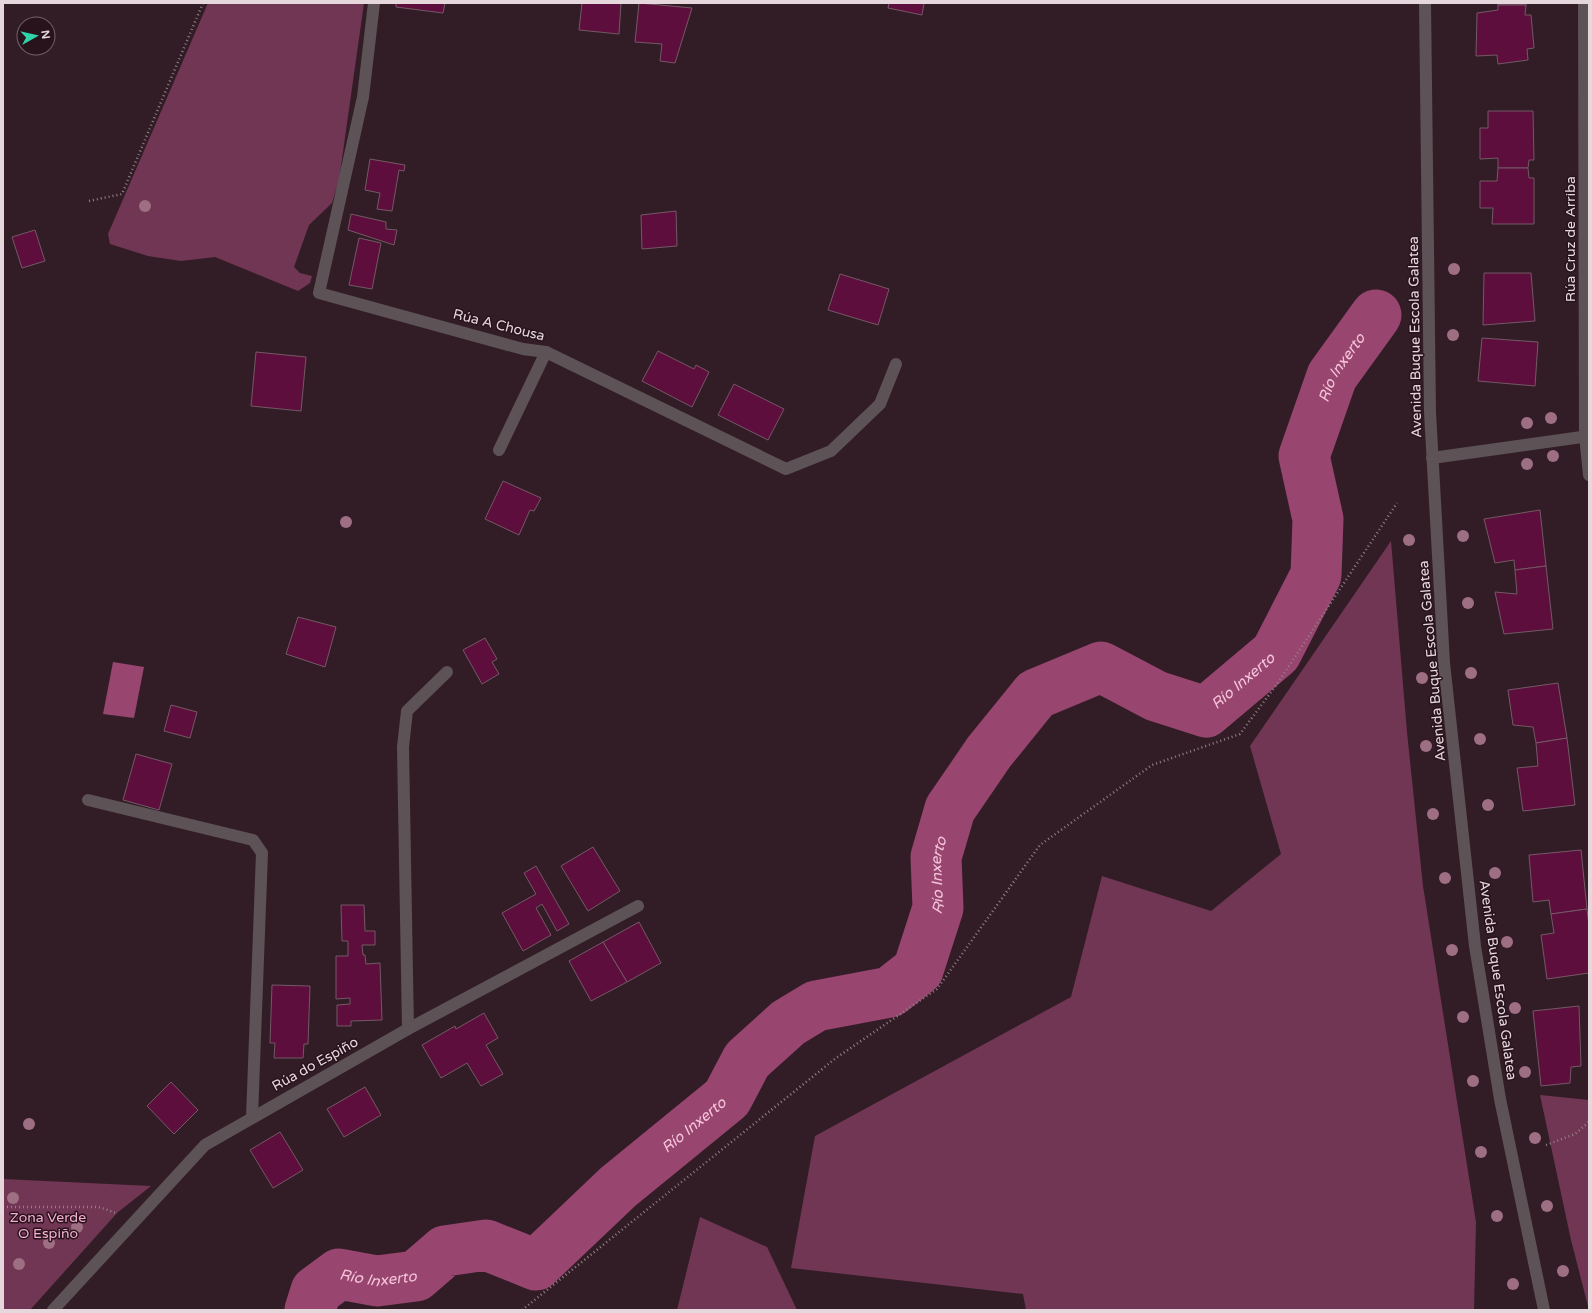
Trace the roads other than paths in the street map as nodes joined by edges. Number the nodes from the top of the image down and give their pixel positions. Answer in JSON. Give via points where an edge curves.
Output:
{"nodes":[{"id":1,"x":374,"y":3,"type":"edge"},
{"id":2,"x":1425,"y":3,"type":"edge"},
{"id":3,"x":1584,"y":3,"type":"edge"},
{"id":4,"x":546,"y":352,"type":"junction"},
{"id":5,"x":896,"y":364,"type":"dead end"},
{"id":6,"x":1587,"y":436,"type":"edge"},
{"id":7,"x":499,"y":450,"type":"dead end"},
{"id":8,"x":1432,"y":458,"type":"junction"},
{"id":9,"x":1589,"y":475,"type":"edge"},
{"id":10,"x":447,"y":672,"type":"dead end"},
{"id":11,"x":88,"y":800,"type":"dead end"},
{"id":12,"x":638,"y":906,"type":"dead end"},
{"id":13,"x":408,"y":1029,"type":"junction"},
{"id":14,"x":252,"y":1117,"type":"junction"},
{"id":15,"x":53,"y":1310,"type":"edge"},
{"id":16,"x":1544,"y":1310,"type":"edge"}],
"edges":[{"from":1,"to":4,"type":"street","name":"Rúa A Chousa","via":[[363,97],[319,293],[523,349]]},
{"from":2,"to":8,"type":"street","name":"Avenida Buque Escola Galatea"},
{"from":3,"to":6,"type":"street","name":"Rúa Cruz de Arriba"},
{"from":4,"to":5,"type":"street","name":"Rúa A Chousa","via":[[786,469],[831,451],[880,404]]},
{"from":4,"to":7,"type":"street"},
{"from":6,"to":8,"type":"street"},
{"from":6,"to":9,"type":"street","name":"Rúa Cruz de Arriba"},
{"from":8,"to":16,"type":"street","name":"Avenida Buque Escola Galatea","via":[[1444,663],[1475,946],[1500,1099]]},
{"from":10,"to":13,"type":"street","via":[[407,711],[403,747]]},
{"from":11,"to":14,"type":"street","via":[[253,840],[262,853]]},
{"from":12,"to":13,"type":"street","name":"Rúa do Espiño"},
{"from":13,"to":14,"type":"street","name":"Rúa do Espiño"},
{"from":14,"to":15,"type":"street","name":"Rúa do Espiño","via":[[205,1145]]}]}
